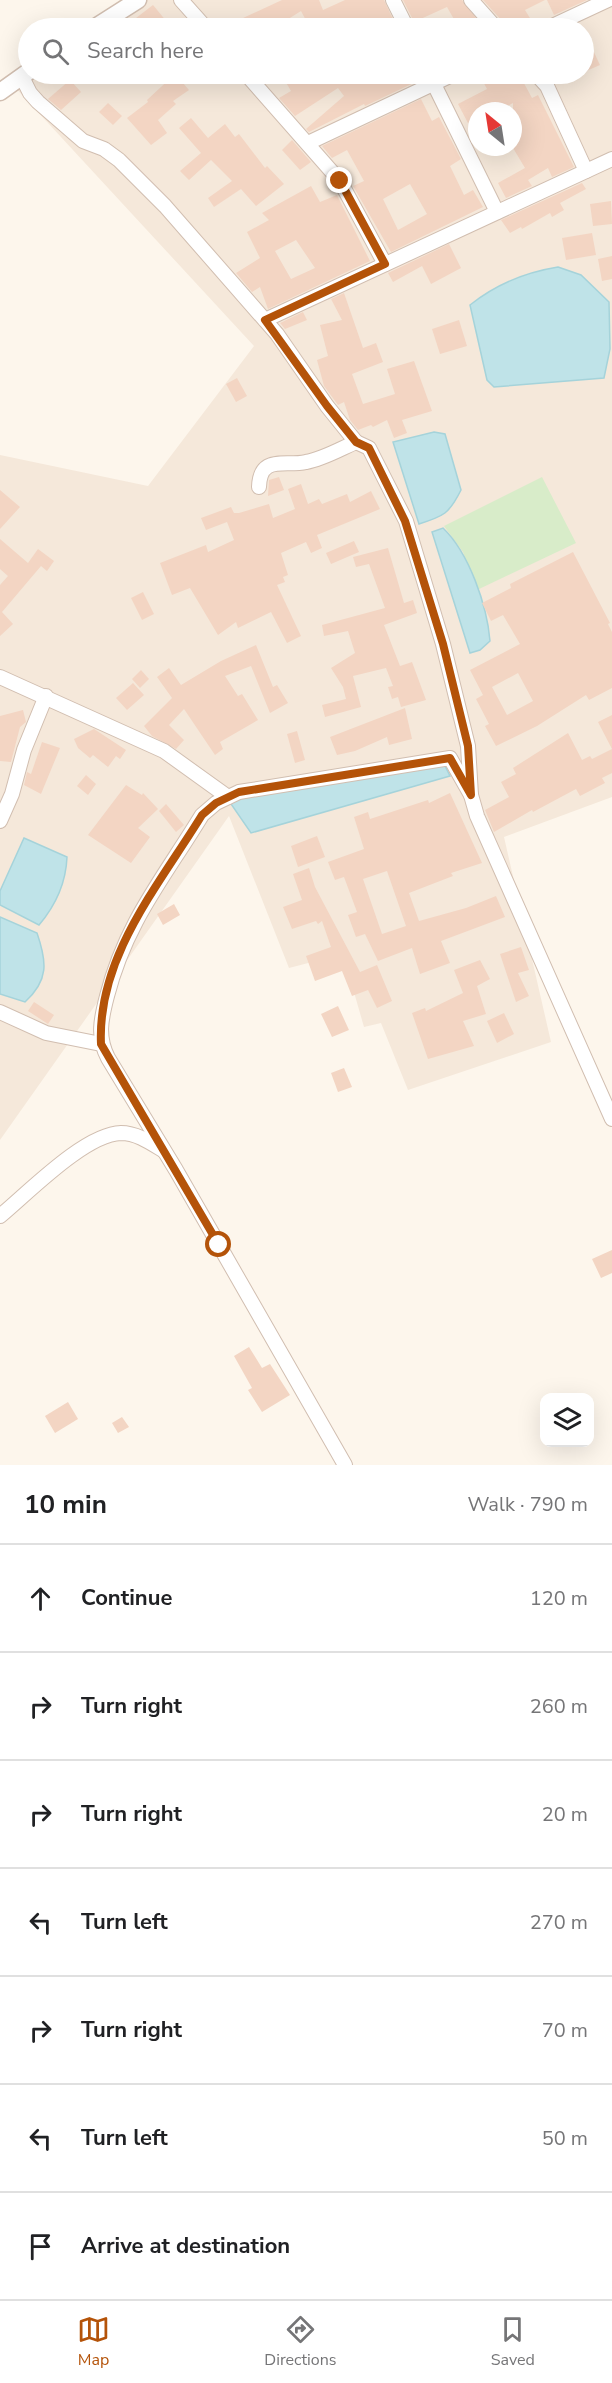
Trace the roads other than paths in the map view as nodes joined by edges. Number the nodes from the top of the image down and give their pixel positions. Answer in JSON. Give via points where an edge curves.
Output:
{"nodes":[{"id":1,"x":138,"y":0,"type":"edge"},
{"id":2,"x":181,"y":0,"type":"edge"},
{"id":3,"x":393,"y":0,"type":"edge"},
{"id":4,"x":471,"y":0,"type":"edge"},
{"id":5,"x":608,"y":0,"type":"edge"},
{"id":6,"x":110,"y":18,"type":"edge"},
{"id":7,"x":197,"y":18,"type":"edge"},
{"id":8,"x":402,"y":18,"type":"edge"},
{"id":9,"x":487,"y":18,"type":"edge"},
{"id":10,"x":569,"y":18,"type":"edge"},
{"id":11,"x":18,"y":80,"type":"edge"},
{"id":12,"x":28,"y":84,"type":"edge"},
{"id":13,"x":255,"y":84,"type":"edge"},
{"id":14,"x":420,"y":84,"type":"edge"},
{"id":15,"x":434,"y":84,"type":"edge"},
{"id":16,"x":545,"y":84,"type":"edge"},
{"id":17,"x":0,"y":92,"type":"edge"},
{"id":18,"x":308,"y":143,"type":"junction"},
{"id":19,"x":612,"y":159,"type":"edge"},
{"id":20,"x":586,"y":171,"type":"junction"},
{"id":21,"x":497,"y":213,"type":"junction"},
{"id":22,"x":385,"y":264,"type":"junction"},
{"id":23,"x":265,"y":320,"type":"junction"},
{"id":24,"x":356,"y":442,"type":"junction"},
{"id":25,"x":259,"y":487,"type":"dead end"},
{"id":26,"x":0,"y":677,"type":"edge"},
{"id":27,"x":46,"y":696,"type":"junction"},
{"id":28,"x":471,"y":795,"type":"junction"},
{"id":29,"x":228,"y":797,"type":"junction"},
{"id":30,"x":0,"y":821,"type":"edge"},
{"id":31,"x":0,"y":1011,"type":"edge"},
{"id":32,"x":101,"y":1044,"type":"junction"},
{"id":33,"x":612,"y":1119,"type":"edge"},
{"id":34,"x":165,"y":1152,"type":"junction"},
{"id":35,"x":0,"y":1215,"type":"edge"},
{"id":36,"x":345,"y":1465,"type":"edge"}],
"edges":[{"from":1,"to":6,"type":"street"},
{"from":2,"to":7,"type":"street"},
{"from":3,"to":8,"type":"street"},
{"from":4,"to":9,"type":"street"},
{"from":5,"to":10,"type":"street"},
{"from":11,"to":17,"type":"street"},
{"from":12,"to":23,"type":"street","via":[[30,93],[65,126],[82,141],[104,149],[165,206]]},
{"from":13,"to":18,"type":"street"},
{"from":14,"to":18,"type":"street"},
{"from":15,"to":21,"type":"street"},
{"from":16,"to":20,"type":"street"},
{"from":18,"to":22,"type":"street","via":[[340,181]]},
{"from":19,"to":20,"type":"street"},
{"from":20,"to":21,"type":"street"},
{"from":21,"to":22,"type":"street"},
{"from":22,"to":23,"type":"street"},
{"from":23,"to":24,"type":"street"},
{"from":24,"to":25,"type":"street","via":[[305,463],[280,462],[267,467],[259,476]]},
{"from":24,"to":28,"type":"street","via":[[369,448],[405,521],[443,644],[465,735]]},
{"from":26,"to":27,"type":"street"},
{"from":27,"to":29,"type":"street","via":[[164,751]]},
{"from":27,"to":30,"type":"street"},
{"from":28,"to":29,"type":"street","via":[[450,758],[239,792]]},
{"from":28,"to":33,"type":"street","via":[[489,846]]},
{"from":29,"to":32,"type":"street","via":[[202,815],[133,921],[113,973],[100,1027]]},
{"from":31,"to":32,"type":"street","via":[[46,1033]]},
{"from":32,"to":34,"type":"street"},
{"from":34,"to":35,"type":"street","via":[[142,1138],[122,1133],[101,1136],[83,1146]]},
{"from":34,"to":36,"type":"street"}]}
